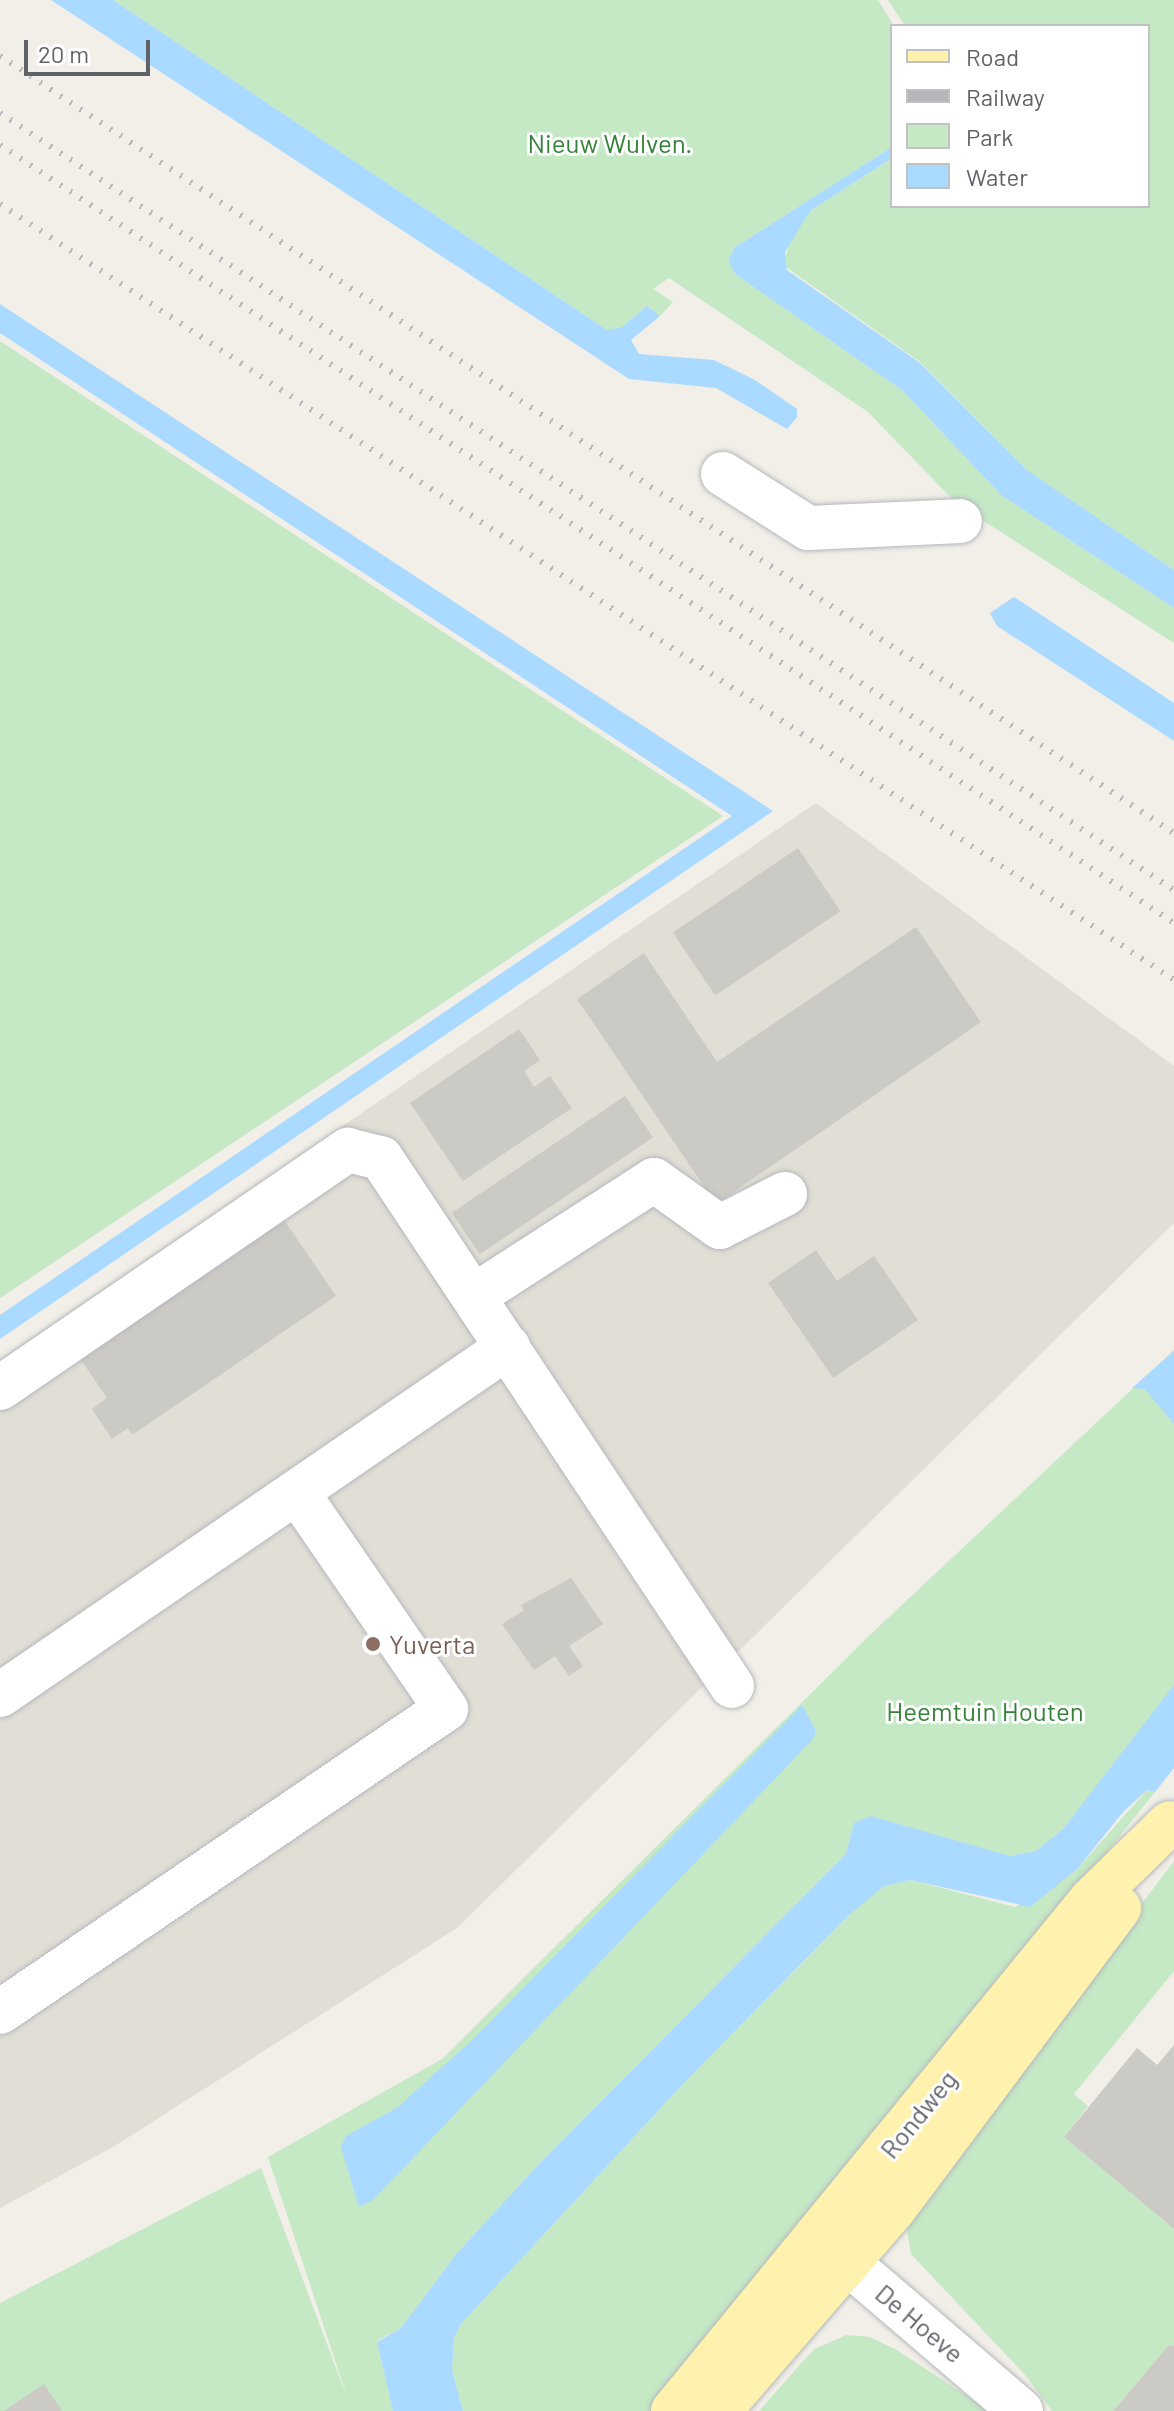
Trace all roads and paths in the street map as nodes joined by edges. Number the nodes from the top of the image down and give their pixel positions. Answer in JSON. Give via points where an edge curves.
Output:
{"nodes":[{"id":1,"x":723,"y":474,"type":"dead end"},
{"id":2,"x":960,"y":521,"type":"dead end"},
{"id":3,"x":785,"y":1194,"type":"dead end"},
{"id":4,"x":474,"y":1296,"type":"junction"},
{"id":5,"x":508,"y":1347,"type":"junction"},
{"id":6,"x":0,"y":1388,"type":"edge"},
{"id":7,"x":297,"y":1492,"type":"junction"},
{"id":8,"x":732,"y":1686,"type":"dead end"},
{"id":9,"x":0,"y":1695,"type":"edge"},
{"id":10,"x":1172,"y":1820,"type":"edge"},
{"id":11,"x":0,"y":2011,"type":"edge"},
{"id":12,"x":834,"y":2251,"type":"junction"},
{"id":13,"x":673,"y":2411,"type":"edge"},
{"id":14,"x":719,"y":2411,"type":"edge"},
{"id":15,"x":1021,"y":2411,"type":"edge"}],
"edges":[{"from":1,"to":2,"type":"street","via":[[808,528]]},
{"from":3,"to":4,"type":"street","via":[[720,1227],[654,1180]]},
{"from":4,"to":5,"type":"street"},
{"from":4,"to":6,"type":"street","via":[[381,1158],[348,1150]]},
{"from":5,"to":7,"type":"street"},
{"from":5,"to":8,"type":"street"},
{"from":7,"to":9,"type":"street"},
{"from":7,"to":11,"type":"street","via":[[446,1709]]},
{"from":10,"to":12,"type":"main road","name":"Rondweg","via":[[1113,1918]]},
{"from":12,"to":13,"type":"main road","name":"Rondweg"},
{"from":12,"to":14,"type":"main road","name":"Rondweg"},
{"from":12,"to":15,"type":"street","name":"De Hoeve"}]}
